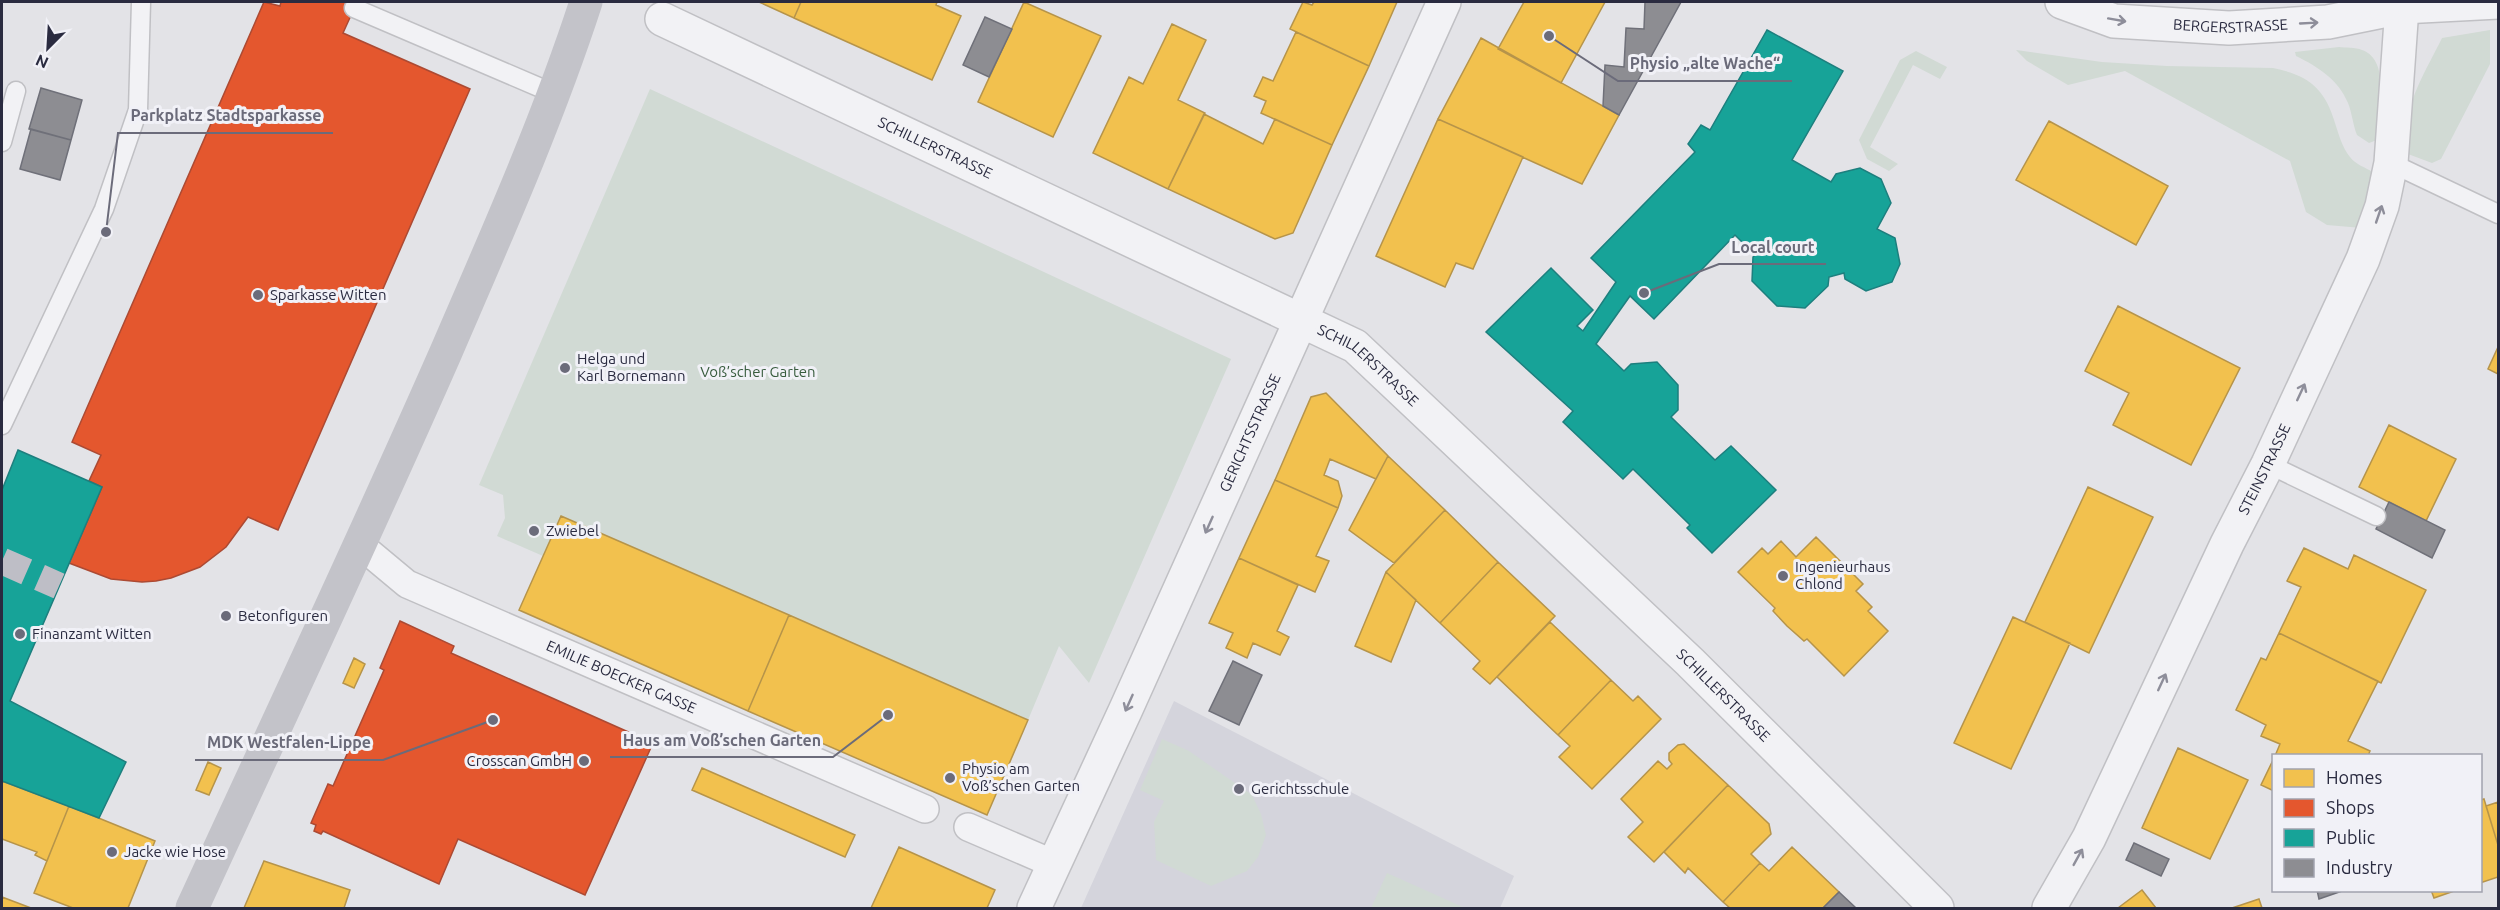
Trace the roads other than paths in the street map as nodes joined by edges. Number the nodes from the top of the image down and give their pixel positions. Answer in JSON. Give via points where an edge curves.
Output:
{"nodes":[{"id":1,"x":141,"y":2,"type":"edge"},
{"id":2,"x":586,"y":2,"type":"edge"},
{"id":3,"x":1443,"y":2,"type":"edge"},
{"id":4,"x":2062,"y":2,"type":"edge"},
{"id":5,"x":2499,"y":2,"type":"edge"},
{"id":6,"x":2399,"y":3,"type":"edge"},
{"id":7,"x":354,"y":8,"type":"dead end"},
{"id":8,"x":662,"y":19,"type":"dead end"},
{"id":9,"x":16,"y":91,"type":"dead end"},
{"id":10,"x":555,"y":94,"type":"junction"},
{"id":11,"x":2,"y":142,"type":"edge"},
{"id":12,"x":2391,"y":163,"type":"junction"},
{"id":13,"x":2499,"y":214,"type":"edge"},
{"id":14,"x":1301,"y":318,"type":"junction"},
{"id":15,"x":2,"y":426,"type":"edge"},
{"id":16,"x":2268,"y":464,"type":"junction"},
{"id":17,"x":2376,"y":516,"type":"dead end"},
{"id":18,"x":359,"y":544,"type":"junction"},
{"id":19,"x":925,"y":809,"type":"dead end"},
{"id":20,"x":968,"y":827,"type":"dead end"},
{"id":21,"x":1054,"y":864,"type":"junction"},
{"id":22,"x":192,"y":909,"type":"edge"},
{"id":23,"x":1034,"y":909,"type":"edge"},
{"id":24,"x":1936,"y":909,"type":"edge"},
{"id":25,"x":2049,"y":909,"type":"edge"}],
"edges":[{"from":1,"to":15,"type":"lane","via":[[138,110],[104,209]]},
{"from":2,"to":10,"type":"main road"},
{"from":3,"to":14,"type":"street","name":"GERICHTSSTRASSE"},
{"from":4,"to":6,"type":"street","name":"BERGERSTRASSE","one_way":true,"via":[[2114,21],[2229,28],[2328,22]]},
{"from":5,"to":6,"type":"street","name":"BERGERSTRASSE"},
{"from":6,"to":12,"type":"street","name":"STEINSTRASSE"},
{"from":7,"to":10,"type":"lane"},
{"from":8,"to":14,"type":"street","name":"SCHILLERSTRASSE"},
{"from":9,"to":11,"type":"lane"},
{"from":10,"to":18,"type":"main road","via":[[524,174]]},
{"from":12,"to":13,"type":"lane"},
{"from":16,"to":12,"type":"street","name":"STEINSTRASSE","one_way":true,"via":[[2363,259],[2382,206]]},
{"from":14,"to":21,"type":"street","name":"GERICHTSSTRASSE","one_way":true},
{"from":14,"to":24,"type":"street","name":"SCHILLERSTRASSE","via":[[1355,346],[1690,662]]},
{"from":16,"to":17,"type":"lane"},
{"from":25,"to":16,"type":"street","name":"STEINSTRASSE","one_way":true,"via":[[2089,838],[2226,544]]},
{"from":18,"to":19,"type":"street","name":"EMILIE BOECKER GASSE","via":[[407,584]]},
{"from":18,"to":22,"type":"main road"},
{"from":20,"to":21,"type":"street"},
{"from":21,"to":23,"type":"street","name":"GERICHTSSTRASSE"}]}
